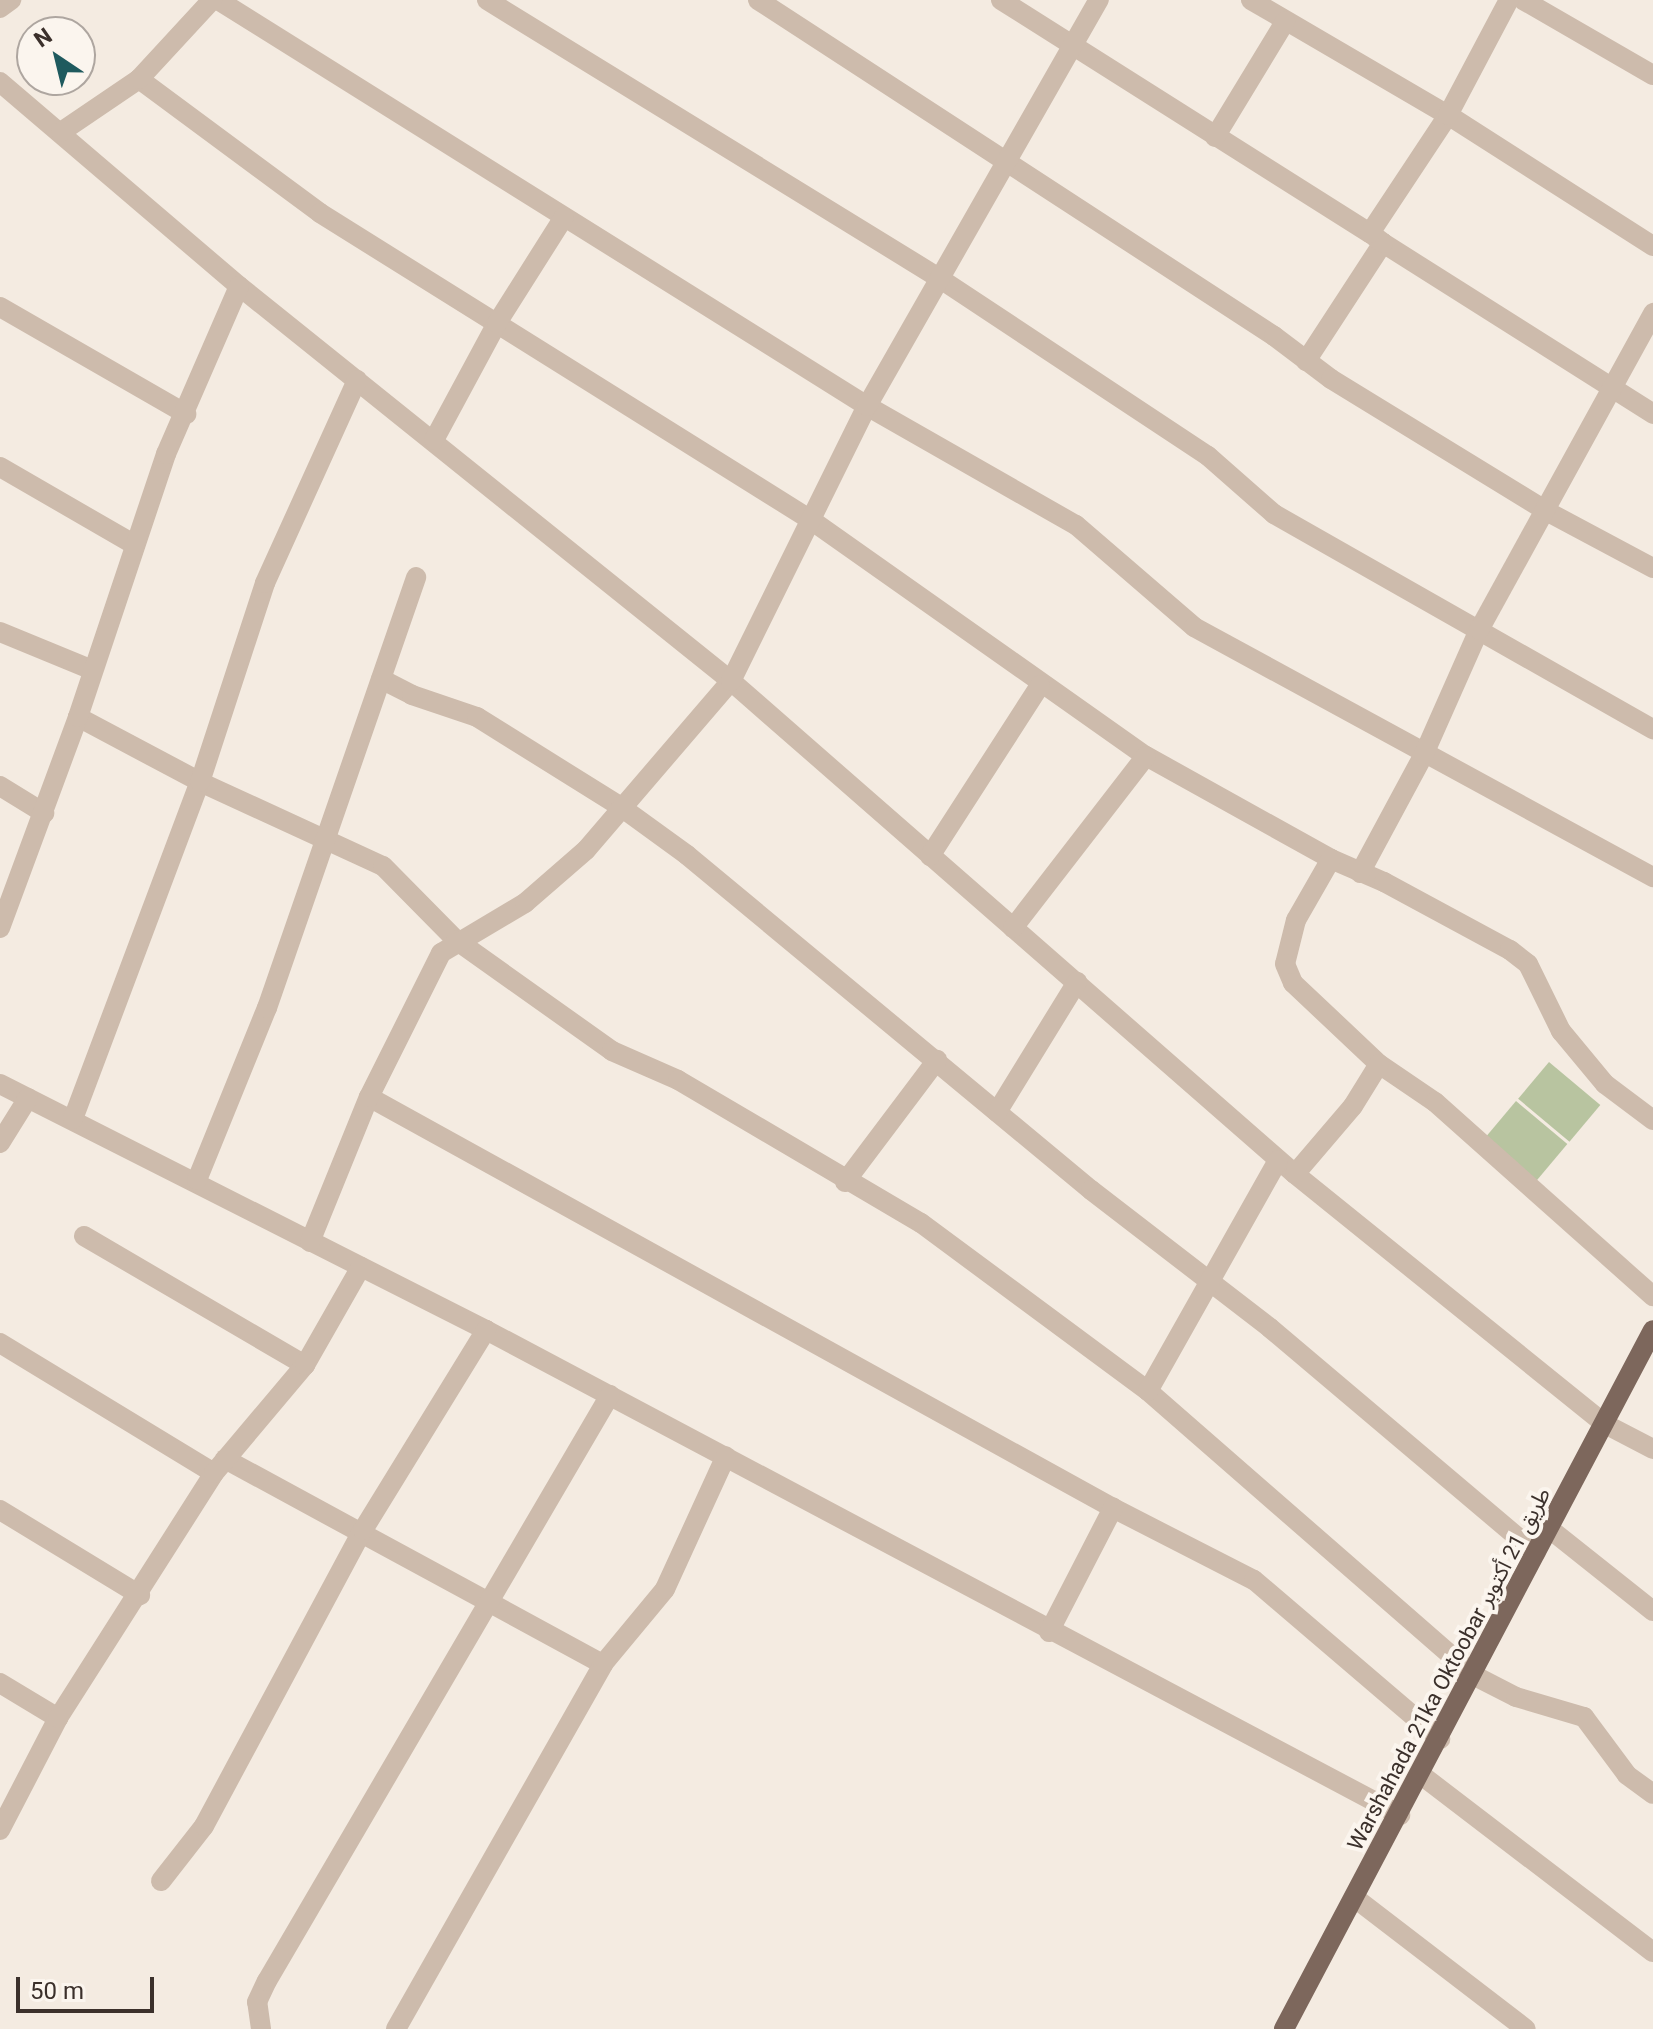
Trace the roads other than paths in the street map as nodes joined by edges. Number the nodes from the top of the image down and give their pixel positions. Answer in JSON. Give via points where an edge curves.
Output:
{"nodes":[{"id":1,"x":11,"y":0,"type":"edge"},
{"id":2,"x":215,"y":0,"type":"edge"},
{"id":3,"x":487,"y":0,"type":"edge"},
{"id":4,"x":758,"y":0,"type":"edge"},
{"id":5,"x":1001,"y":0,"type":"edge"},
{"id":6,"x":1099,"y":0,"type":"edge"},
{"id":7,"x":1251,"y":0,"type":"edge"},
{"id":8,"x":1509,"y":0,"type":"edge"},
{"id":9,"x":1523,"y":0,"type":"edge"},
{"id":10,"x":0,"y":8,"type":"edge"},
{"id":11,"x":1285,"y":22,"type":"junction"},
{"id":12,"x":1076,"y":48,"type":"junction"},
{"id":13,"x":1653,"y":75,"type":"edge"},
{"id":14,"x":139,"y":79,"type":"junction"},
{"id":15,"x":0,"y":82,"type":"edge"},
{"id":16,"x":1448,"y":115,"type":"junction"},
{"id":17,"x":61,"y":132,"type":"junction"},
{"id":18,"x":1215,"y":137,"type":"junction"},
{"id":19,"x":1006,"y":162,"type":"junction"},
{"id":20,"x":564,"y":217,"type":"junction"},
{"id":21,"x":1376,"y":238,"type":"junction"},
{"id":22,"x":1653,"y":246,"type":"edge"},
{"id":23,"x":939,"y":278,"type":"junction"},
{"id":24,"x":239,"y":286,"type":"junction"},
{"id":25,"x":0,"y":307,"type":"edge"},
{"id":26,"x":1653,"y":313,"type":"edge"},
{"id":27,"x":497,"y":323,"type":"junction"},
{"id":28,"x":1306,"y":361,"type":"junction"},
{"id":29,"x":357,"y":380,"type":"junction"},
{"id":30,"x":1610,"y":389,"type":"junction"},
{"id":31,"x":867,"y":406,"type":"junction"},
{"id":32,"x":186,"y":414,"type":"junction"},
{"id":33,"x":1653,"y":414,"type":"edge"},
{"id":34,"x":434,"y":440,"type":"junction"},
{"id":35,"x":0,"y":467,"type":"edge"},
{"id":36,"x":1548,"y":512,"type":"junction"},
{"id":37,"x":811,"y":520,"type":"junction"},
{"id":38,"x":135,"y":545,"type":"junction"},
{"id":39,"x":1653,"y":568,"type":"edge"},
{"id":40,"x":416,"y":577,"type":"dead end"},
{"id":41,"x":1479,"y":630,"type":"junction"},
{"id":42,"x":0,"y":632,"type":"edge"},
{"id":43,"x":92,"y":670,"type":"junction"},
{"id":44,"x":381,"y":679,"type":"junction"},
{"id":45,"x":731,"y":681,"type":"junction"},
{"id":46,"x":1040,"y":685,"type":"junction"},
{"id":47,"x":78,"y":717,"type":"junction"},
{"id":48,"x":1653,"y":729,"type":"edge"},
{"id":49,"x":1424,"y":754,"type":"junction"},
{"id":50,"x":1146,"y":756,"type":"junction"},
{"id":51,"x":200,"y":782,"type":"junction"},
{"id":52,"x":0,"y":786,"type":"edge"},
{"id":53,"x":621,"y":807,"type":"junction"},
{"id":54,"x":44,"y":813,"type":"junction"},
{"id":55,"x":324,"y":835,"type":"junction"},
{"id":56,"x":930,"y":856,"type":"junction"},
{"id":57,"x":1331,"y":859,"type":"junction"},
{"id":58,"x":1360,"y":873,"type":"junction"},
{"id":59,"x":1653,"y":877,"type":"edge"},
{"id":60,"x":0,"y":928,"type":"edge"},
{"id":61,"x":1013,"y":928,"type":"junction"},
{"id":62,"x":456,"y":940,"type":"junction"},
{"id":63,"x":1077,"y":982,"type":"junction"},
{"id":64,"x":937,"y":1060,"type":"junction"},
{"id":65,"x":1379,"y":1064,"type":"junction"},
{"id":66,"x":0,"y":1084,"type":"edge"},
{"id":67,"x":369,"y":1097,"type":"junction"},
{"id":68,"x":28,"y":1098,"type":"junction"},
{"id":69,"x":997,"y":1112,"type":"junction"},
{"id":70,"x":73,"y":1119,"type":"junction"},
{"id":71,"x":1653,"y":1120,"type":"edge"},
{"id":72,"x":0,"y":1143,"type":"edge"},
{"id":73,"x":1278,"y":1160,"type":"junction"},
{"id":74,"x":1295,"y":1174,"type":"junction"},
{"id":75,"x":197,"y":1180,"type":"junction"},
{"id":76,"x":845,"y":1182,"type":"junction"},
{"id":77,"x":84,"y":1236,"type":"dead end"},
{"id":78,"x":310,"y":1242,"type":"junction"},
{"id":79,"x":361,"y":1267,"type":"junction"},
{"id":80,"x":1208,"y":1279,"type":"junction"},
{"id":81,"x":1653,"y":1296,"type":"edge"},
{"id":82,"x":486,"y":1330,"type":"junction"},
{"id":83,"x":1653,"y":1330,"type":"edge"},
{"id":84,"x":0,"y":1343,"type":"edge"},
{"id":85,"x":305,"y":1365,"type":"junction"},
{"id":86,"x":1148,"y":1391,"type":"junction"},
{"id":87,"x":610,"y":1395,"type":"junction"},
{"id":88,"x":1605,"y":1424,"type":"junction"},
{"id":89,"x":1653,"y":1449,"type":"edge"},
{"id":90,"x":726,"y":1456,"type":"junction"},
{"id":91,"x":220,"y":1466,"type":"junction"},
{"id":92,"x":1113,"y":1508,"type":"junction"},
{"id":93,"x":0,"y":1510,"type":"edge"},
{"id":94,"x":363,"y":1530,"type":"junction"},
{"id":95,"x":1551,"y":1530,"type":"junction"},
{"id":96,"x":1536,"y":1553,"type":"junction"},
{"id":97,"x":140,"y":1595,"type":"junction"},
{"id":98,"x":489,"y":1598,"type":"junction"},
{"id":99,"x":1653,"y":1611,"type":"edge"},
{"id":100,"x":1049,"y":1632,"type":"junction"},
{"id":101,"x":603,"y":1664,"type":"junction"},
{"id":102,"x":1473,"y":1675,"type":"junction"},
{"id":103,"x":0,"y":1683,"type":"edge"},
{"id":104,"x":58,"y":1718,"type":"junction"},
{"id":105,"x":1440,"y":1739,"type":"junction"},
{"id":106,"x":1420,"y":1774,"type":"junction"},
{"id":107,"x":1653,"y":1794,"type":"edge"},
{"id":108,"x":1400,"y":1815,"type":"junction"},
{"id":109,"x":0,"y":1830,"type":"edge"},
{"id":110,"x":161,"y":1881,"type":"dead end"},
{"id":111,"x":1355,"y":1898,"type":"junction"},
{"id":112,"x":1653,"y":1952,"type":"edge"},
{"id":113,"x":261,"y":2029,"type":"edge"},
{"id":114,"x":396,"y":2029,"type":"edge"},
{"id":115,"x":1284,"y":2029,"type":"edge"},
{"id":116,"x":1526,"y":2029,"type":"edge"}],
"edges":[{"from":1,"to":10,"type":"street"},
{"from":2,"to":14,"type":"street"},
{"from":2,"to":20,"type":"street"},
{"from":3,"to":23,"type":"street"},
{"from":4,"to":19,"type":"street"},
{"from":5,"to":12,"type":"street"},
{"from":6,"to":12,"type":"street"},
{"from":7,"to":11,"type":"street"},
{"from":8,"to":16,"type":"street"},
{"from":9,"to":13,"type":"street"},
{"from":11,"to":16,"type":"street"},
{"from":11,"to":18,"type":"street"},
{"from":12,"to":18,"type":"street"},
{"from":12,"to":19,"type":"street"},
{"from":14,"to":17,"type":"street"},
{"from":14,"to":27,"type":"street","via":[[320,213]]},
{"from":15,"to":17,"type":"street"},
{"from":16,"to":21,"type":"street"},
{"from":16,"to":22,"type":"street"},
{"from":17,"to":24,"type":"street"},
{"from":18,"to":21,"type":"street"},
{"from":19,"to":23,"type":"street"},
{"from":19,"to":28,"type":"street"},
{"from":20,"to":27,"type":"street"},
{"from":20,"to":31,"type":"street"},
{"from":21,"to":28,"type":"street"},
{"from":21,"to":30,"type":"street"},
{"from":23,"to":31,"type":"street"},
{"from":23,"to":41,"type":"street","via":[[1208,456],[1274,514]]},
{"from":24,"to":29,"type":"street"},
{"from":24,"to":32,"type":"street"},
{"from":25,"to":32,"type":"street"},
{"from":26,"to":30,"type":"street"},
{"from":27,"to":34,"type":"street"},
{"from":27,"to":37,"type":"street"},
{"from":28,"to":36,"type":"street"},
{"from":29,"to":34,"type":"street"},
{"from":29,"to":51,"type":"street","via":[[265,583]]},
{"from":30,"to":33,"type":"street"},
{"from":30,"to":36,"type":"street"},
{"from":31,"to":37,"type":"street"},
{"from":31,"to":49,"type":"street","via":[[1076,525],[1194,627]]},
{"from":32,"to":38,"type":"street"},
{"from":34,"to":45,"type":"street"},
{"from":35,"to":38,"type":"street"},
{"from":36,"to":39,"type":"street"},
{"from":36,"to":41,"type":"street"},
{"from":37,"to":45,"type":"street"},
{"from":37,"to":46,"type":"street"},
{"from":38,"to":43,"type":"street"},
{"from":40,"to":44,"type":"street"},
{"from":41,"to":48,"type":"street"},
{"from":41,"to":49,"type":"street"},
{"from":42,"to":43,"type":"street"},
{"from":43,"to":47,"type":"street"},
{"from":44,"to":53,"type":"street","via":[[477,717]]},
{"from":44,"to":55,"type":"street"},
{"from":45,"to":53,"type":"street"},
{"from":45,"to":56,"type":"street"},
{"from":46,"to":50,"type":"street"},
{"from":46,"to":56,"type":"street"},
{"from":47,"to":51,"type":"street"},
{"from":47,"to":54,"type":"street"},
{"from":49,"to":58,"type":"street"},
{"from":49,"to":59,"type":"street"},
{"from":50,"to":57,"type":"street"},
{"from":50,"to":61,"type":"street"},
{"from":51,"to":55,"type":"street"},
{"from":51,"to":70,"type":"street"},
{"from":52,"to":54,"type":"street"},
{"from":53,"to":62,"type":"street","via":[[586,850],[525,903]]},
{"from":53,"to":64,"type":"street"},
{"from":54,"to":60,"type":"street"},
{"from":55,"to":62,"type":"street","via":[[383,866]]},
{"from":55,"to":75,"type":"street","via":[[267,1008]]},
{"from":56,"to":61,"type":"street"},
{"from":57,"to":58,"type":"street"},
{"from":57,"to":65,"type":"street","via":[[1296,920],[1285,964],[1293,983]]},
{"from":58,"to":71,"type":"street","via":[[1528,964],[1561,1031],[1605,1084]]},
{"from":61,"to":63,"type":"street"},
{"from":62,"to":67,"type":"street","via":[[431,971]]},
{"from":62,"to":76,"type":"street","via":[[612,1051],[678,1080]]},
{"from":63,"to":69,"type":"street"},
{"from":63,"to":73,"type":"street"},
{"from":64,"to":69,"type":"street"},
{"from":64,"to":76,"type":"street"},
{"from":65,"to":74,"type":"street","via":[[1353,1106]]},
{"from":65,"to":81,"type":"street","via":[[1435,1102]]},
{"from":66,"to":68,"type":"street"},
{"from":67,"to":78,"type":"street"},
{"from":67,"to":92,"type":"street"},
{"from":68,"to":70,"type":"street"},
{"from":68,"to":72,"type":"street"},
{"from":69,"to":80,"type":"street"},
{"from":70,"to":75,"type":"street"},
{"from":73,"to":74,"type":"street"},
{"from":73,"to":80,"type":"street"},
{"from":74,"to":88,"type":"street"},
{"from":75,"to":78,"type":"street"},
{"from":76,"to":86,"type":"street","via":[[921,1223]]},
{"from":77,"to":85,"type":"street"},
{"from":78,"to":79,"type":"street"},
{"from":79,"to":82,"type":"street"},
{"from":79,"to":85,"type":"street"},
{"from":80,"to":86,"type":"street"},
{"from":80,"to":96,"type":"street"},
{"from":82,"to":87,"type":"street"},
{"from":82,"to":94,"type":"street"},
{"from":83,"to":88,"type":"main road","name":"Warshahada 21ka Oktoobar طريق 21 أكتوبر"},
{"from":84,"to":91,"type":"street"},
{"from":85,"to":91,"type":"street"},
{"from":86,"to":102,"type":"street"},
{"from":87,"to":90,"type":"street"},
{"from":87,"to":98,"type":"street"},
{"from":88,"to":89,"type":"street"},
{"from":88,"to":95,"type":"main road","name":"Warshahada 21ka Oktoobar طريق 21 أكتوبر"},
{"from":90,"to":100,"type":"street"},
{"from":90,"to":101,"type":"street","via":[[665,1589]]},
{"from":91,"to":94,"type":"street"},
{"from":91,"to":97,"type":"street"},
{"from":92,"to":100,"type":"street"},
{"from":92,"to":105,"type":"street","via":[[1254,1580]]},
{"from":93,"to":97,"type":"street"},
{"from":94,"to":98,"type":"street"},
{"from":94,"to":110,"type":"street","via":[[204,1826]]},
{"from":95,"to":96,"type":"main road","name":"Warshahada 21ka Oktoobar طريق 21 أكتوبر"},
{"from":95,"to":99,"type":"street"},
{"from":96,"to":102,"type":"main road","name":"Warshahada 21ka Oktoobar طريق 21 أكتوبر"},
{"from":97,"to":104,"type":"street"},
{"from":98,"to":101,"type":"street"},
{"from":98,"to":113,"type":"street","via":[[267,1981],[257,2002]]},
{"from":100,"to":108,"type":"street"},
{"from":101,"to":114,"type":"street"},
{"from":102,"to":105,"type":"main road","name":"Warshahada 21ka Oktoobar طريق 21 أكتوبر"},
{"from":102,"to":107,"type":"street","via":[[1516,1697],[1584,1717],[1627,1775]]},
{"from":103,"to":104,"type":"street"},
{"from":104,"to":109,"type":"street"},
{"from":105,"to":106,"type":"main road","name":"Warshahada 21ka Oktoobar طريق 21 أكتوبر"},
{"from":106,"to":108,"type":"main road","name":"Warshahada 21ka Oktoobar طريق 21 أكتوبر"},
{"from":106,"to":112,"type":"street"},
{"from":108,"to":111,"type":"main road","name":"Warshahada 21ka Oktoobar طريق 21 أكتوبر"},
{"from":111,"to":115,"type":"main road","name":"Warshahada 21ka Oktoobar طريق 21 أكتوبر"},
{"from":111,"to":116,"type":"street"}]}
